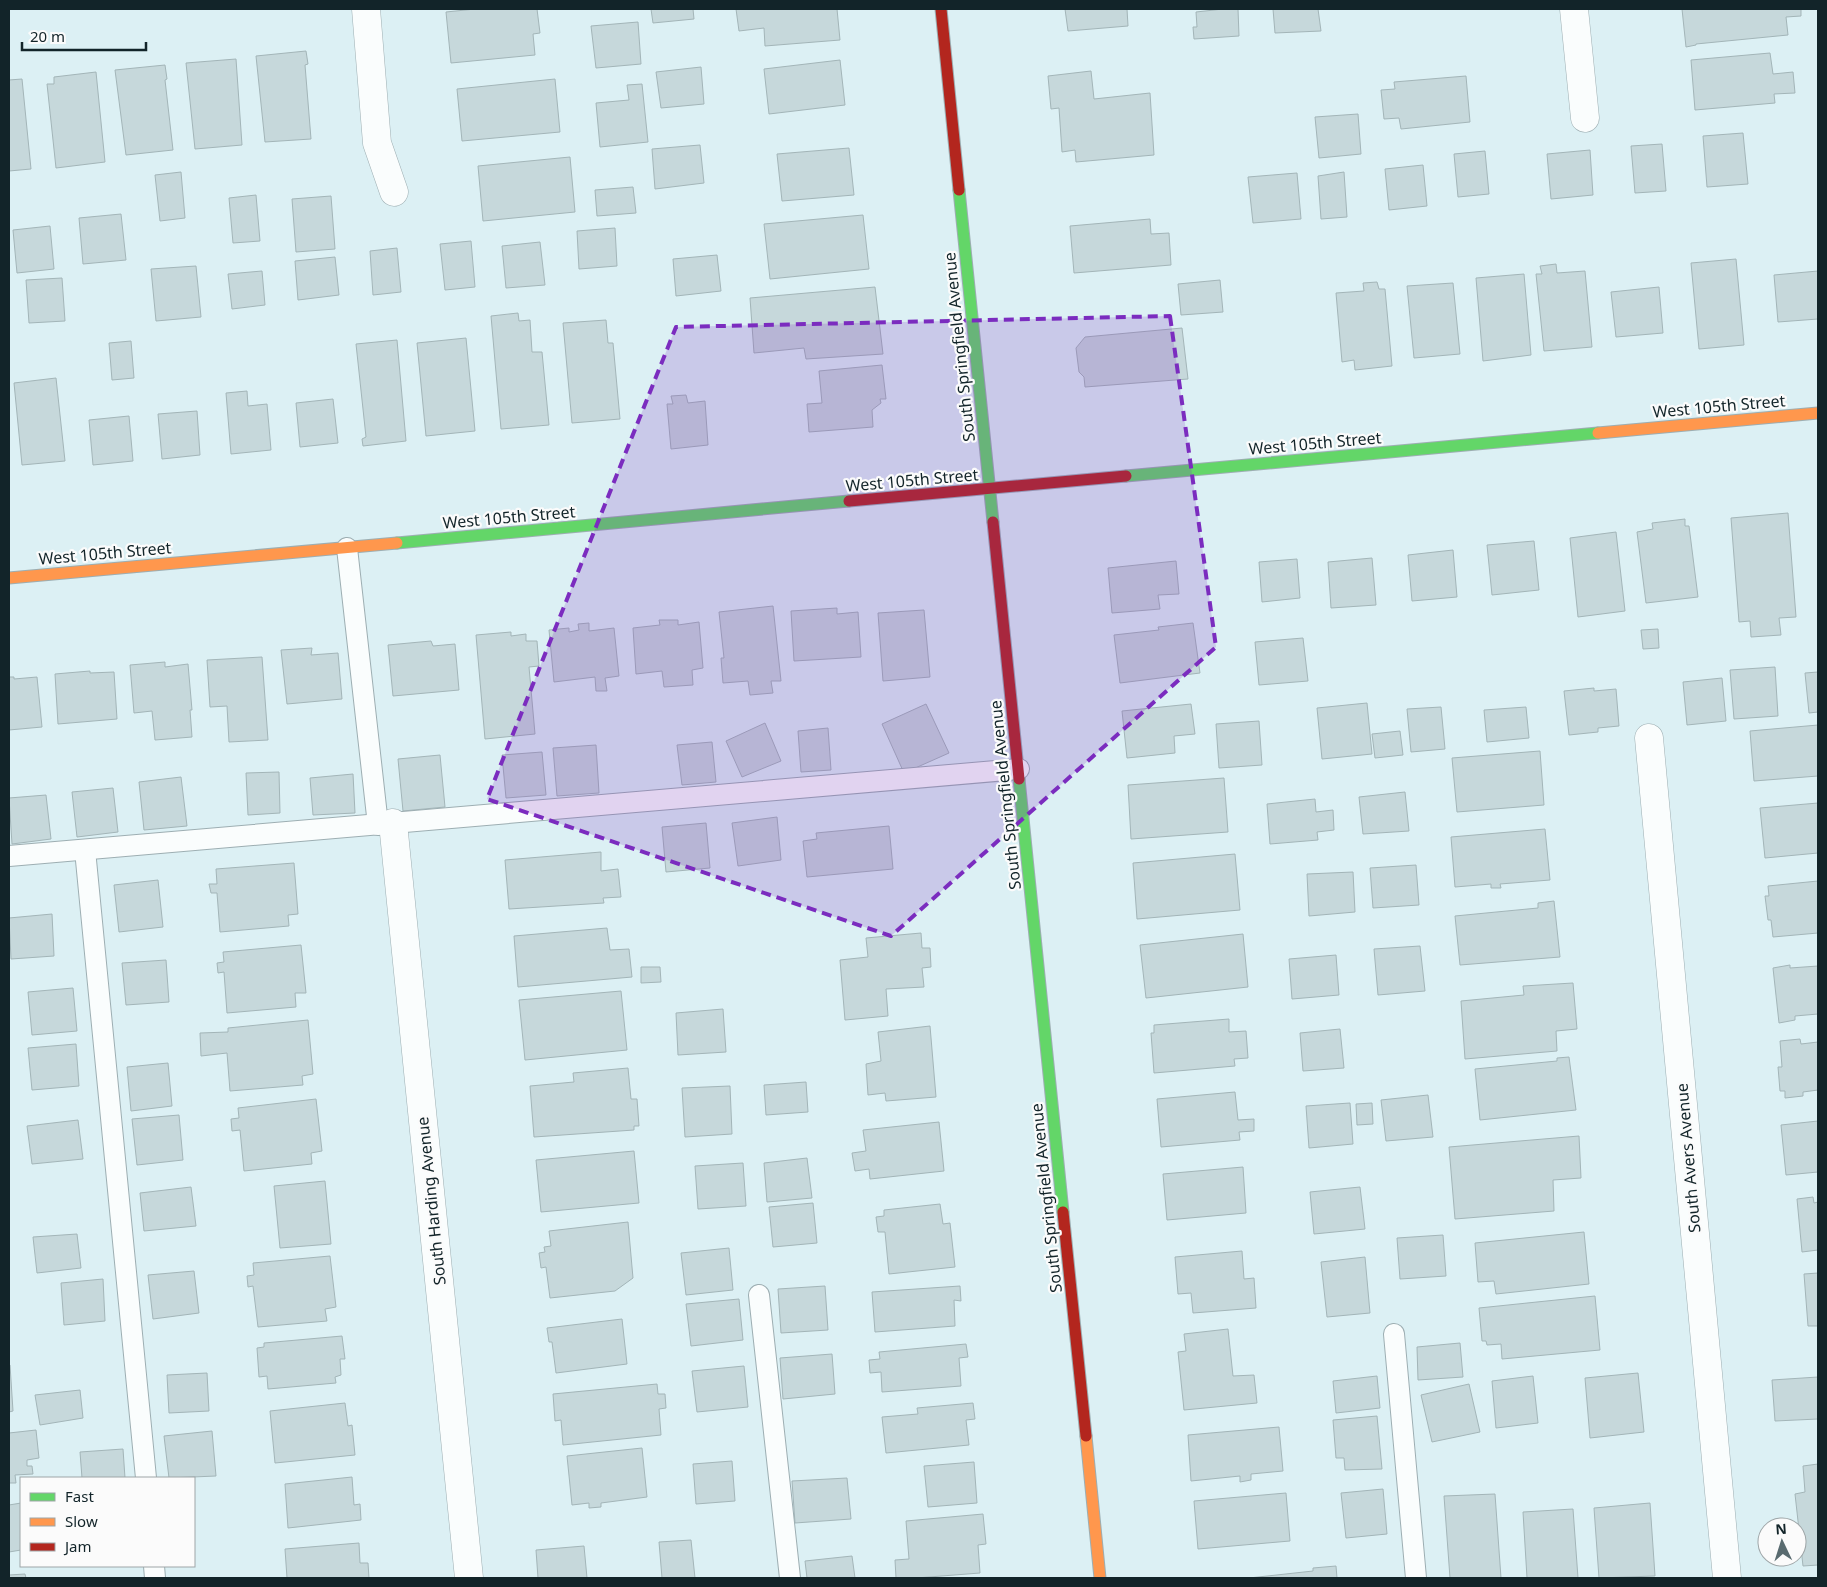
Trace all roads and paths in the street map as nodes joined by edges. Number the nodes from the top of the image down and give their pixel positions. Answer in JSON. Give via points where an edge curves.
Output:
{"nodes":[{"id":1,"x":366,"y":9,"type":"edge"},
{"id":2,"x":941,"y":9,"type":"edge"},
{"id":3,"x":1574,"y":9,"type":"edge"},
{"id":4,"x":1585,"y":118,"type":"dead end"},
{"id":5,"x":394,"y":192,"type":"dead end"},
{"id":6,"x":1818,"y":414,"type":"edge"},
{"id":7,"x":990,"y":489,"type":"junction"},
{"id":8,"x":347,"y":548,"type":"junction"},
{"id":9,"x":9,"y":578,"type":"edge"},
{"id":10,"x":1649,"y":738,"type":"dead end"},
{"id":11,"x":1019,"y":770,"type":"junction"},
{"id":12,"x":385,"y":824,"type":"junction"},
{"id":13,"x":85,"y":850,"type":"junction"},
{"id":14,"x":9,"y":856,"type":"edge"},
{"id":15,"x":759,"y":1295,"type":"dead end"},
{"id":16,"x":1394,"y":1334,"type":"dead end"},
{"id":17,"x":146,"y":1477,"type":"edge"},
{"id":18,"x":469,"y":1578,"type":"edge"},
{"id":19,"x":790,"y":1578,"type":"edge"},
{"id":20,"x":1100,"y":1578,"type":"edge"},
{"id":21,"x":1416,"y":1578,"type":"edge"},
{"id":22,"x":1727,"y":1578,"type":"edge"}],
"edges":[{"from":1,"to":5,"type":"street","via":[[377,143]]},
{"from":2,"to":7,"type":"street","name":"South Springfield Avenue"},
{"from":3,"to":4,"type":"street"},
{"from":6,"to":7,"type":"street","name":"West 105th Street"},
{"from":7,"to":8,"type":"street","name":"West 105th Street"},
{"from":7,"to":11,"type":"street","name":"South Springfield Avenue"},
{"from":8,"to":9,"type":"street","name":"West 105th Street"},
{"from":8,"to":12,"type":"lane"},
{"from":10,"to":22,"type":"street","name":"South Avers Avenue"},
{"from":11,"to":12,"type":"lane"},
{"from":11,"to":20,"type":"street","name":"South Springfield Avenue"},
{"from":12,"to":13,"type":"lane"},
{"from":12,"to":18,"type":"street","name":"South Harding Avenue"},
{"from":13,"to":14,"type":"lane"},
{"from":13,"to":17,"type":"lane"},
{"from":15,"to":19,"type":"lane"},
{"from":16,"to":21,"type":"lane"}]}
